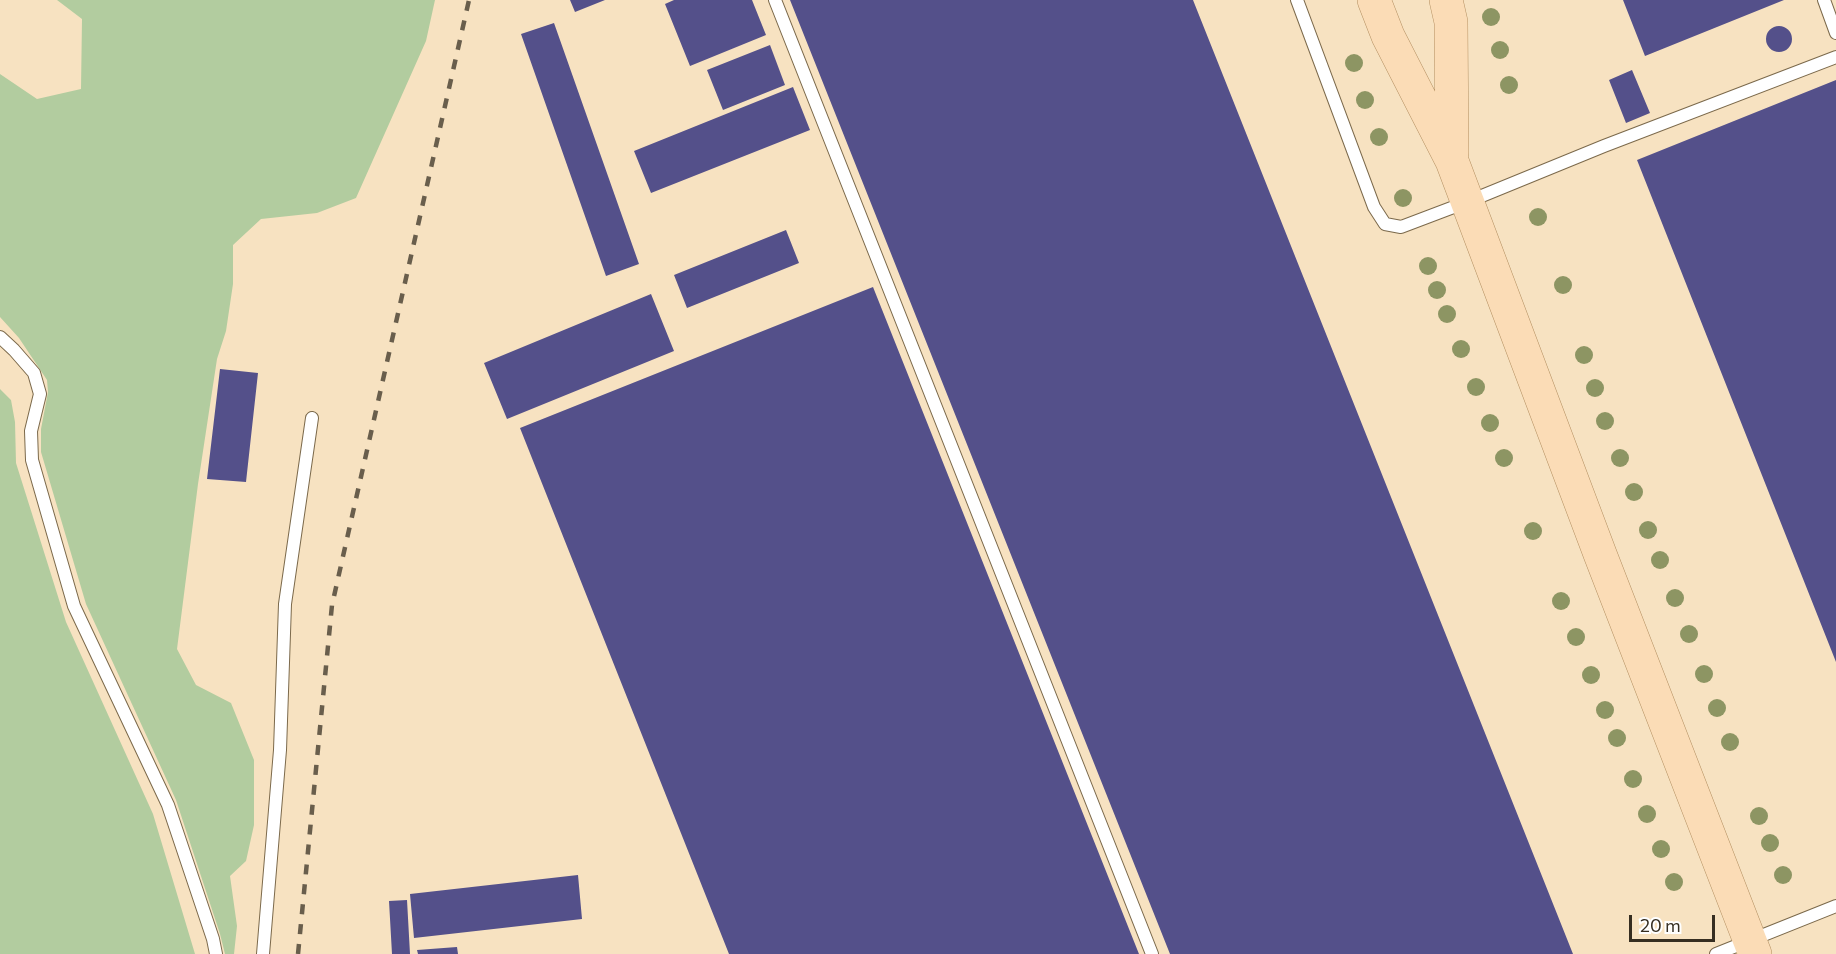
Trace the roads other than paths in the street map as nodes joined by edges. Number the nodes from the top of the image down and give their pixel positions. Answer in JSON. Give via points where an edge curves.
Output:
{"nodes":[{"id":1,"x":775,"y":0,"type":"edge"},
{"id":2,"x":1297,"y":0,"type":"edge"},
{"id":3,"x":1374,"y":0,"type":"edge"},
{"id":4,"x":1446,"y":0,"type":"edge"},
{"id":5,"x":1824,"y":0,"type":"edge"},
{"id":6,"x":1836,"y":33,"type":"edge"},
{"id":7,"x":1836,"y":57,"type":"edge"},
{"id":8,"x":1452,"y":161,"type":"junction"},
{"id":9,"x":1467,"y":202,"type":"junction"},
{"id":10,"x":0,"y":337,"type":"edge"},
{"id":11,"x":312,"y":418,"type":"dead end"},
{"id":12,"x":1836,"y":906,"type":"edge"},
{"id":13,"x":1752,"y":948,"type":"edge"},
{"id":14,"x":216,"y":954,"type":"edge"},
{"id":15,"x":263,"y":954,"type":"edge"},
{"id":16,"x":1152,"y":954,"type":"edge"},
{"id":17,"x":1716,"y":954,"type":"edge"}],
"edges":[{"from":1,"to":16,"type":"lane"},
{"from":2,"to":9,"type":"lane","via":[[1374,207],[1385,224],[1401,227]]},
{"from":3,"to":8,"type":"main road"},
{"from":4,"to":8,"type":"main road","via":[[1451,22]]},
{"from":5,"to":6,"type":"lane"},
{"from":7,"to":9,"type":"lane"},
{"from":8,"to":9,"type":"main road"},
{"from":9,"to":13,"type":"main road"},
{"from":10,"to":14,"type":"lane","via":[[34,373],[40,394],[31,431],[32,460],[74,606],[168,805]]},
{"from":11,"to":15,"type":"lane","via":[[285,604],[279,750]]},
{"from":12,"to":13,"type":"lane"},
{"from":13,"to":17,"type":"lane"}]}
